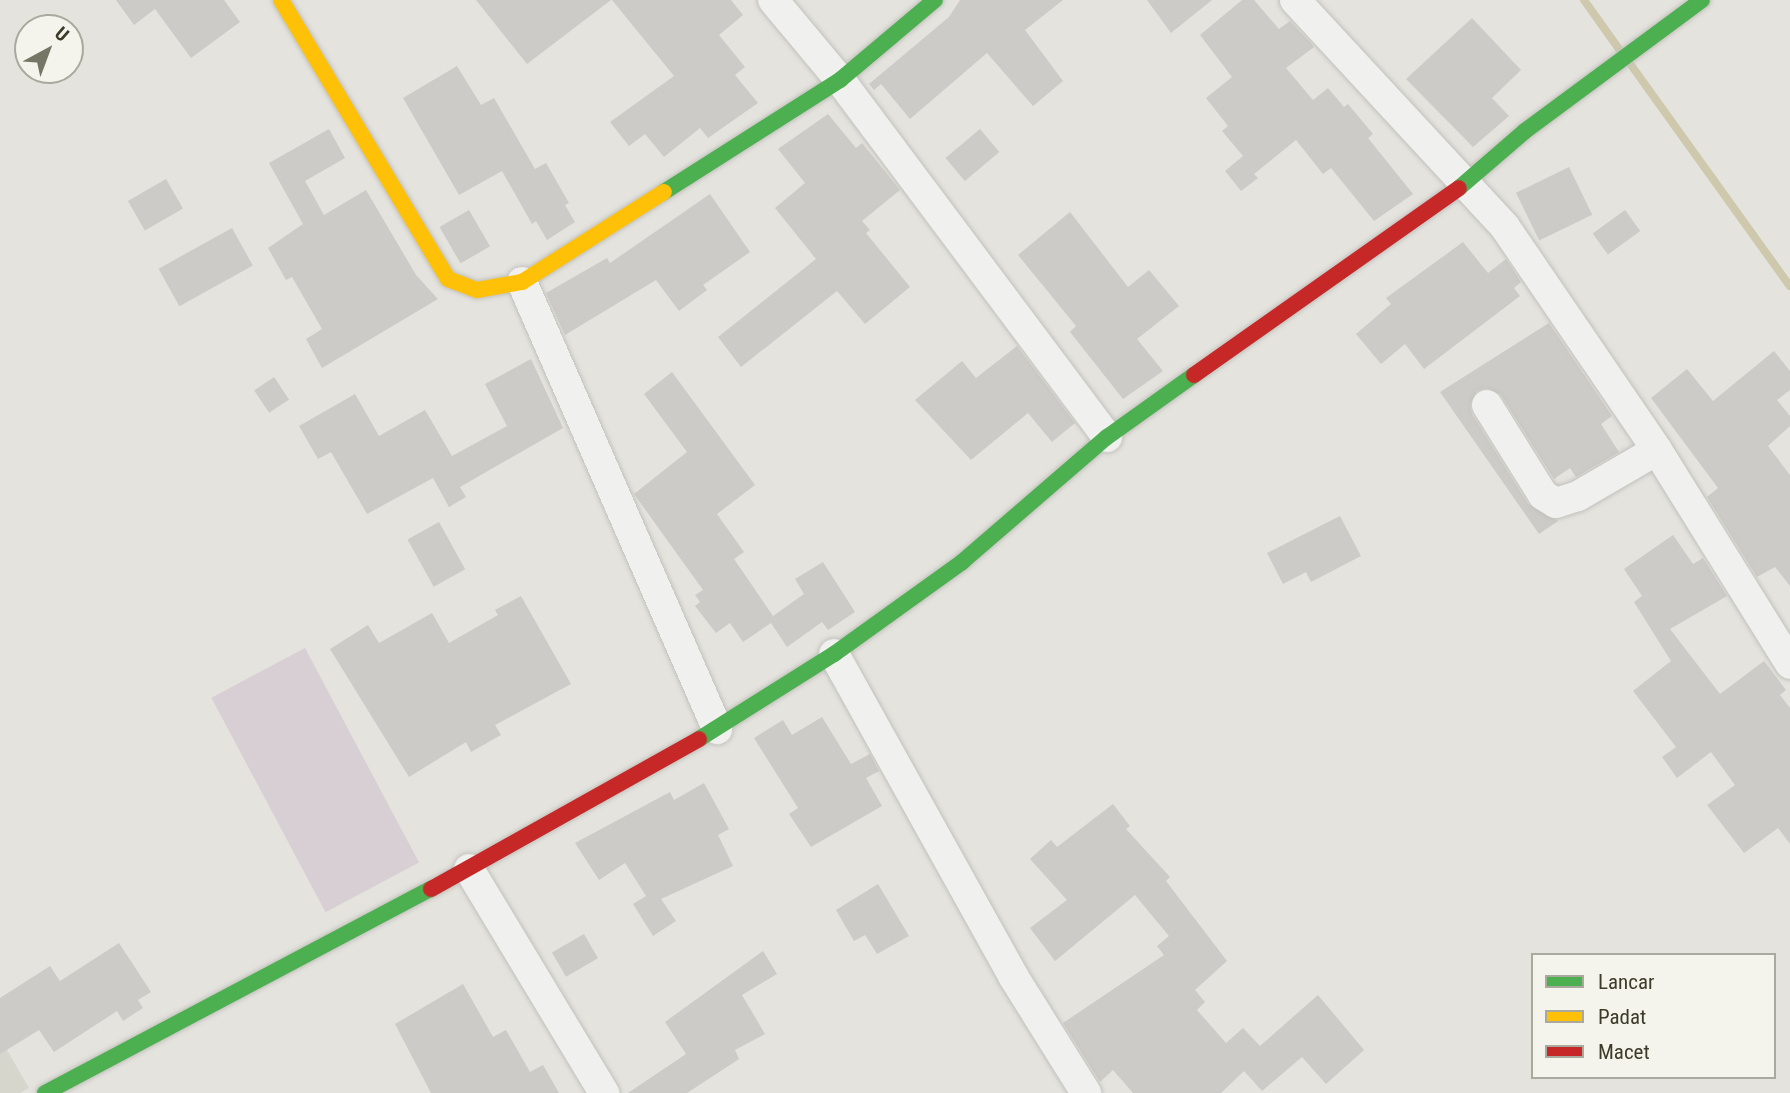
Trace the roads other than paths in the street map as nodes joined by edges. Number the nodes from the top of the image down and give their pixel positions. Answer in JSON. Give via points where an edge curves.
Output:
{"nodes":[{"id":1,"x":281,"y":0,"type":"edge"},
{"id":2,"x":773,"y":0,"type":"edge"},
{"id":3,"x":935,"y":0,"type":"edge"},
{"id":4,"x":1296,"y":0,"type":"edge"},
{"id":5,"x":1702,"y":0,"type":"edge"},
{"id":6,"x":839,"y":80,"type":"junction"},
{"id":7,"x":1466,"y":183,"type":"junction"},
{"id":8,"x":522,"y":282,"type":"junction"},
{"id":9,"x":1487,"y":405,"type":"dead end"},
{"id":10,"x":1107,"y":437,"type":"junction"},
{"id":11,"x":1657,"y":450,"type":"junction"},
{"id":12,"x":834,"y":654,"type":"junction"},
{"id":13,"x":1790,"y":664,"type":"edge"},
{"id":14,"x":717,"y":729,"type":"junction"},
{"id":15,"x":469,"y":869,"type":"junction"},
{"id":16,"x":45,"y":1093,"type":"edge"},
{"id":17,"x":604,"y":1093,"type":"edge"},
{"id":18,"x":1086,"y":1093,"type":"edge"}],
"edges":[{"from":1,"to":8,"type":"street","via":[[435,264],[448,279],[477,290]]},
{"from":2,"to":6,"type":"street"},
{"from":3,"to":6,"type":"street"},
{"from":4,"to":7,"type":"street"},
{"from":5,"to":7,"type":"street","via":[[1525,131]]},
{"from":6,"to":8,"type":"street"},
{"from":6,"to":10,"type":"street"},
{"from":7,"to":10,"type":"street"},
{"from":7,"to":11,"type":"street","via":[[1505,227]]},
{"from":8,"to":14,"type":"street"},
{"from":9,"to":11,"type":"street","via":[[1543,495],[1556,503],[1578,496]]},
{"from":10,"to":12,"type":"street","via":[[962,562]]},
{"from":11,"to":13,"type":"street"},
{"from":12,"to":14,"type":"street"},
{"from":12,"to":18,"type":"street","via":[[1013,976]]},
{"from":14,"to":15,"type":"street"},
{"from":15,"to":16,"type":"street"},
{"from":15,"to":17,"type":"street"}]}
